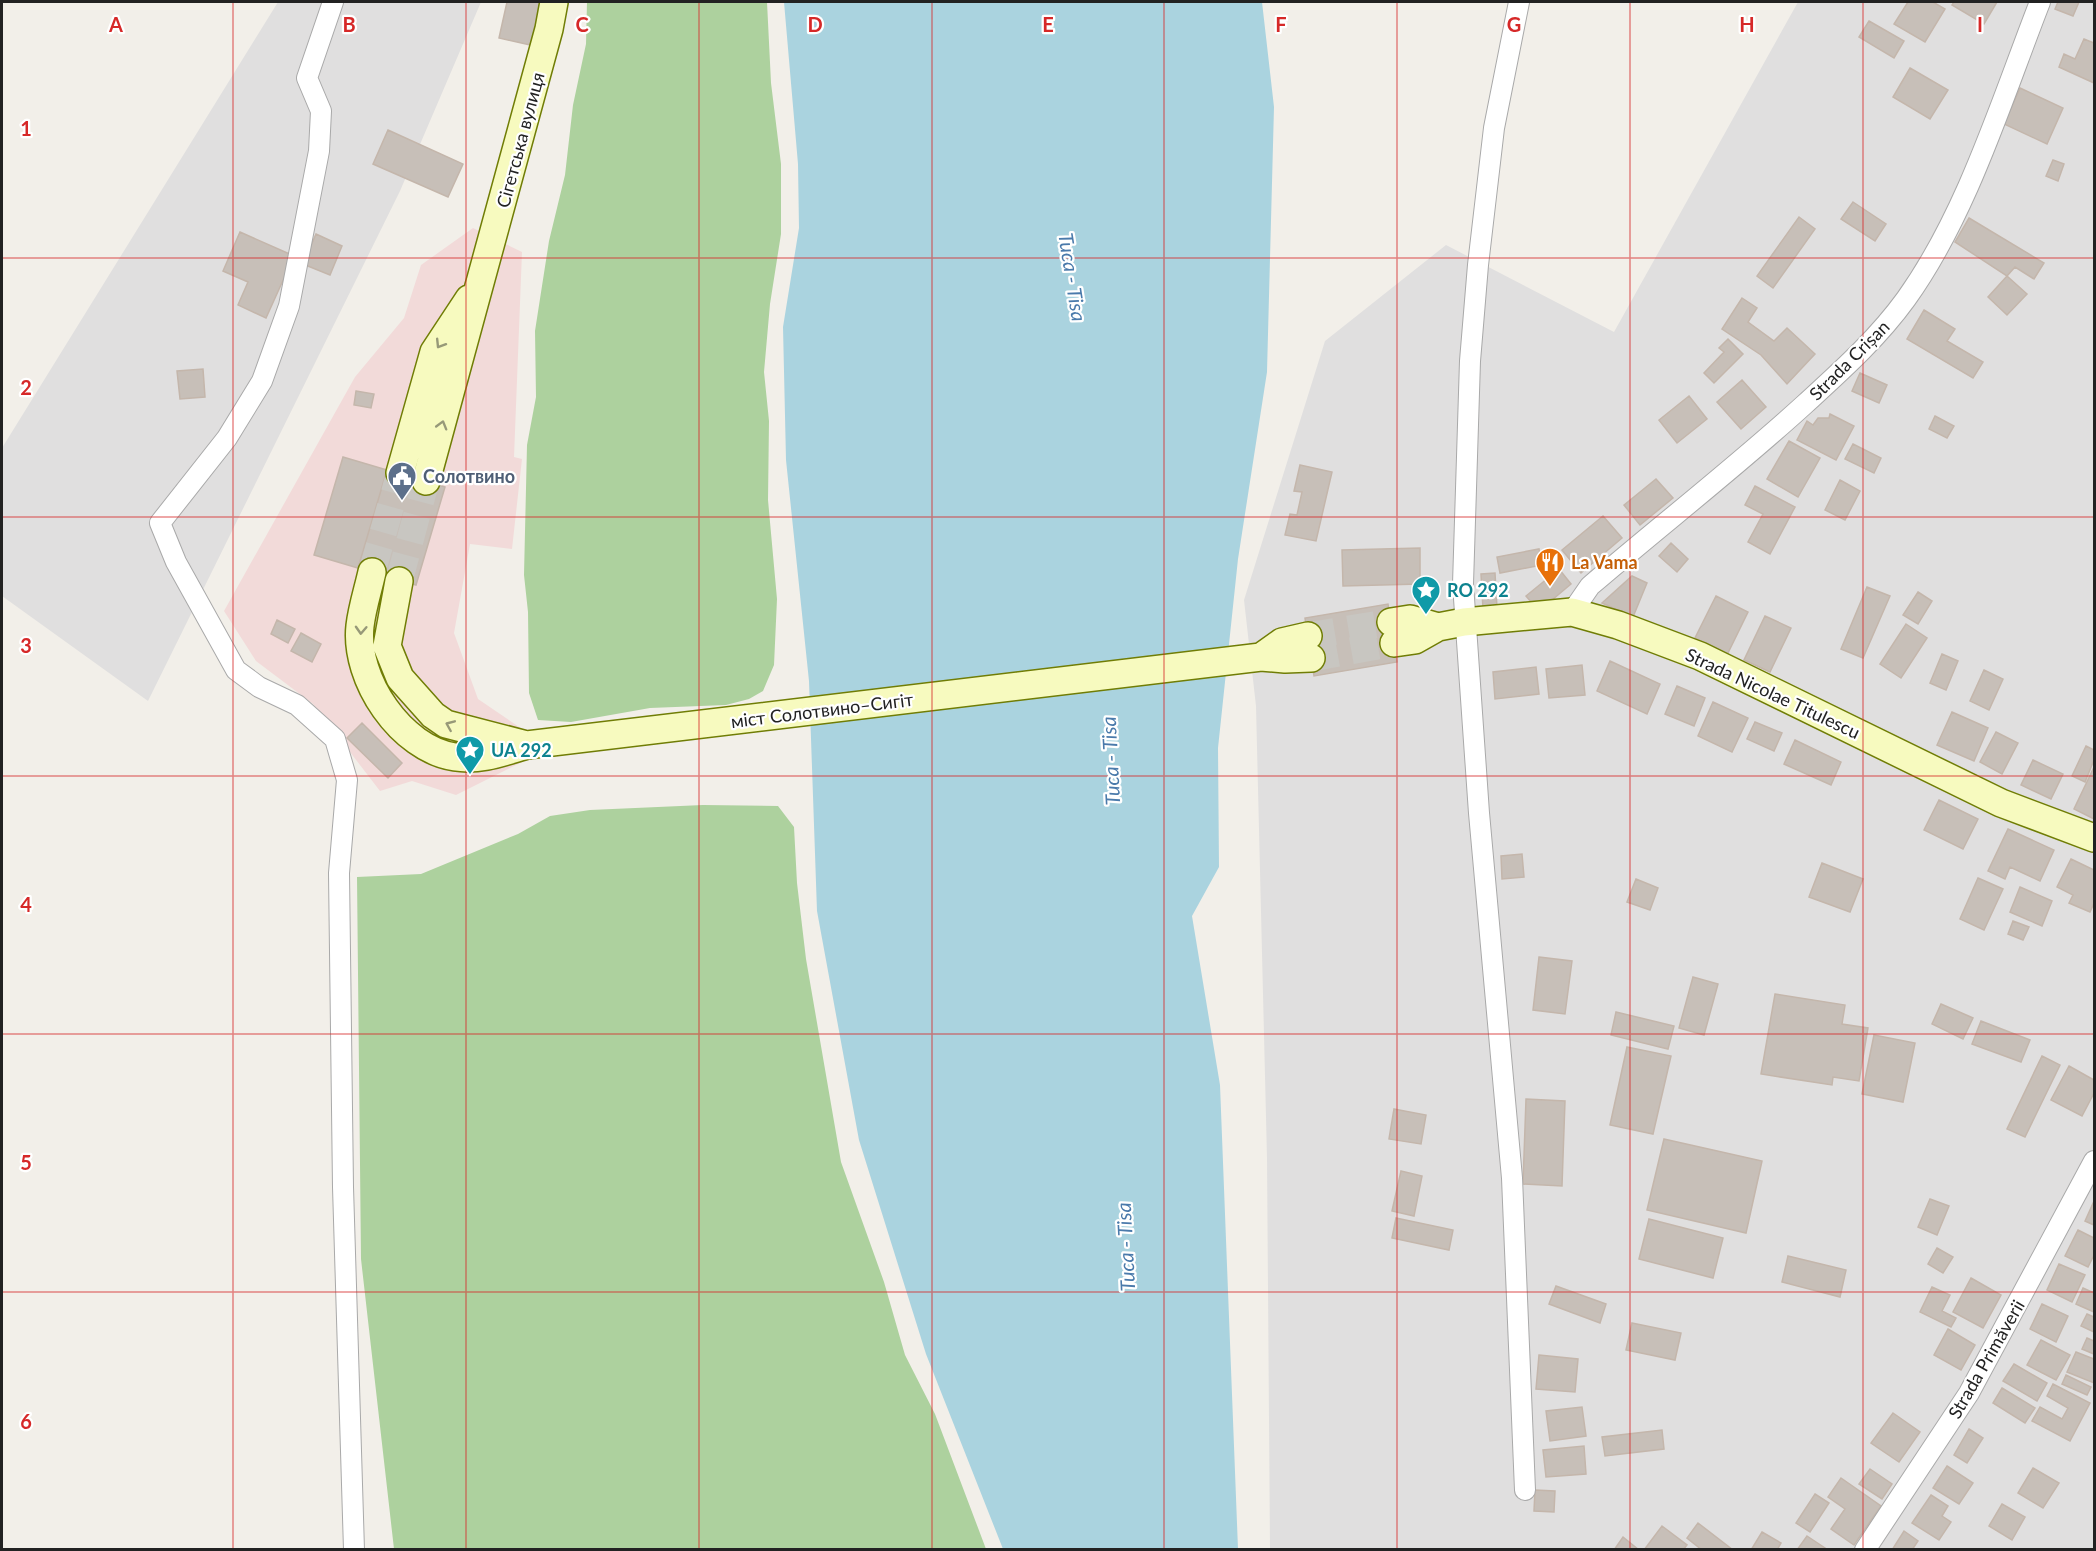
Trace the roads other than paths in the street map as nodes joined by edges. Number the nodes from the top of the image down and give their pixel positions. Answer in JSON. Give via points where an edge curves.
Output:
{"nodes":[{"id":1,"x":333,"y":2,"type":"edge"},
{"id":2,"x":554,"y":2,"type":"edge"},
{"id":3,"x":1519,"y":2,"type":"edge"},
{"id":4,"x":2040,"y":2,"type":"edge"},
{"id":5,"x":483,"y":278,"type":"junction"},
{"id":6,"x":400,"y":473,"type":"tunnel mouth"},
{"id":7,"x":426,"y":481,"type":"tunnel mouth"},
{"id":8,"x":372,"y":572,"type":"tunnel mouth"},
{"id":9,"x":399,"y":581,"type":"tunnel mouth"},
{"id":10,"x":1572,"y":612,"type":"junction"},
{"id":11,"x":1451,"y":624,"type":"junction"},
{"id":12,"x":1393,"y":633,"type":"tunnel mouth"},
{"id":13,"x":1309,"y":647,"type":"tunnel mouth"},
{"id":14,"x":533,"y":744,"type":"junction"},
{"id":15,"x":2094,"y":838,"type":"edge"},
{"id":16,"x":2094,"y":1161,"type":"edge"},
{"id":17,"x":1524,"y":1491,"type":"dead end"},
{"id":18,"x":354,"y":1550,"type":"edge"},
{"id":19,"x":1865,"y":1550,"type":"edge"}],
"edges":[{"from":1,"to":18,"type":"street","via":[[307,78],[321,111],[319,151],[289,306],[262,381],[227,438],[160,524],[176,562],[236,670],[259,687],[297,705],[335,739],[347,780],[339,873]]},
{"from":2,"to":5,"type":"street","name":"Сігетська вулиця"},
{"from":3,"to":11,"type":"street","via":[[1494,128],[1478,265],[1465,478]]},
{"from":4,"to":10,"type":"street","name":"Strada Crișan","via":[[1950,227],[1907,298],[1875,338],[1830,382],[1750,454],[1590,586]]},
{"from":5,"to":6,"type":"street","name":"Сігетська вулиця","one_way":true,"via":[[434,352]]},
{"from":7,"to":5,"type":"street","name":"Сігетська вулиця","one_way":true},
{"from":8,"to":14,"type":"street","one_way":true,"via":[[360,627],[360,649],[377,696],[411,737],[427,748],[454,757],[483,758]]},
{"from":14,"to":9,"type":"street","one_way":true,"via":[[446,724],[413,695],[400,678],[387,646]]},
{"from":10,"to":11,"type":"street","name":"Strada Nicolae Titulescu"},
{"from":10,"to":15,"type":"street","name":"Strada Nicolae Titulescu","via":[[1700,656],[2001,803]]},
{"from":11,"to":12,"type":"street","name":"Strada Nicolae Titulescu","via":[[1410,619]]},
{"from":11,"to":17,"type":"street","via":[[1512,1178]]},
{"from":13,"to":14,"type":"street","name":"міст Солотвино–Сигіт","via":[[1282,642],[1250,658]]},
{"from":16,"to":19,"type":"street","name":"Strada Primăverii","via":[[1969,1393]]}]}
